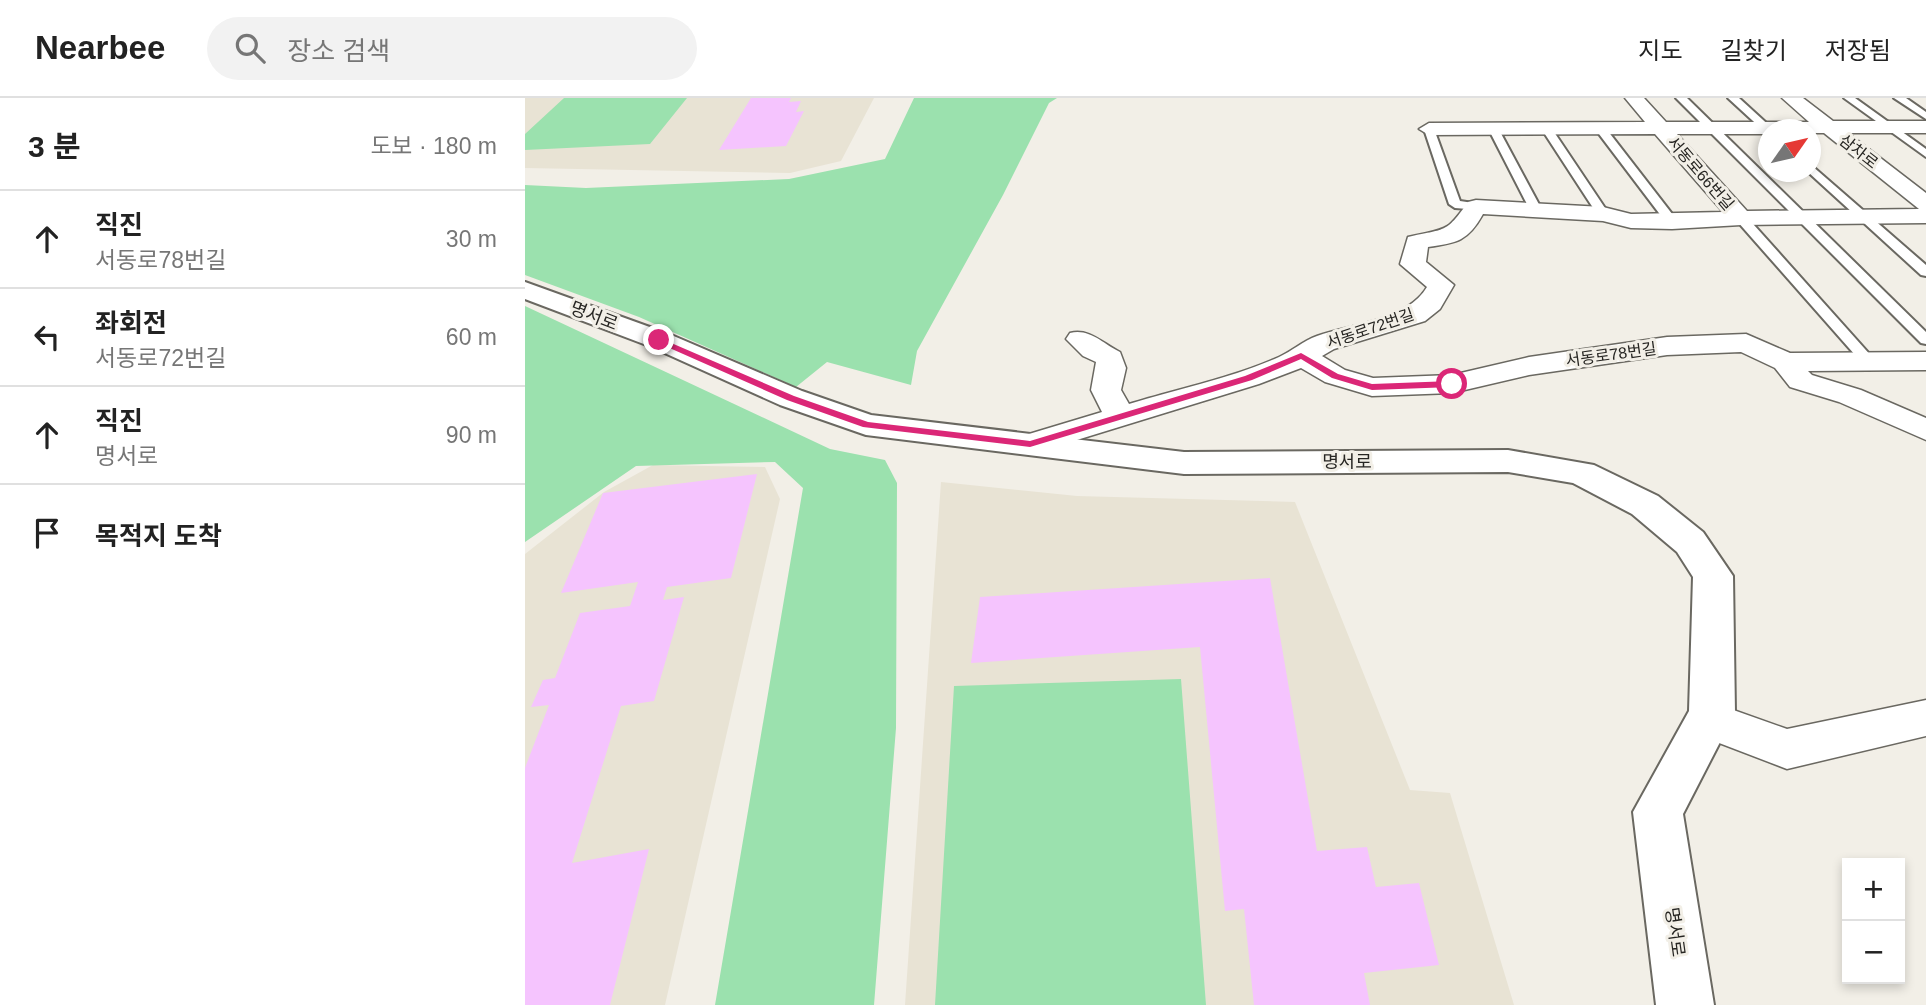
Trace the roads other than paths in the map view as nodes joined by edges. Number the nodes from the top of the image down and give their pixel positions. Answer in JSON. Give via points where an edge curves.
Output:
{"nodes":[{"id":1,"x":1635,"y":98,"type":"edge"},
{"id":2,"x":1681,"y":98,"type":"edge"},
{"id":3,"x":1733,"y":98,"type":"edge"},
{"id":4,"x":1791,"y":98,"type":"edge"},
{"id":5,"x":1849,"y":98,"type":"edge"},
{"id":6,"x":1899,"y":98,"type":"edge"},
{"id":7,"x":1926,"y":116,"type":"edge"},
{"id":8,"x":1758,"y":120,"type":"edge"},
{"id":9,"x":1821,"y":127,"type":"edge"},
{"id":10,"x":1828,"y":127,"type":"junction"},
{"id":11,"x":1889,"y":127,"type":"junction"},
{"id":12,"x":1926,"y":127,"type":"edge"},
{"id":13,"x":1493,"y":128,"type":"junction"},
{"id":14,"x":1546,"y":128,"type":"junction"},
{"id":15,"x":1600,"y":128,"type":"junction"},
{"id":16,"x":1662,"y":128,"type":"junction"},
{"id":17,"x":1710,"y":128,"type":"junction"},
{"id":18,"x":1758,"y":128,"type":"edge"},
{"id":19,"x":1429,"y":129,"type":"joint"},
{"id":20,"x":1926,"y":154,"type":"edge"},
{"id":21,"x":1821,"y":177,"type":"edge"},
{"id":22,"x":1926,"y":204,"type":"edge"},
{"id":23,"x":1476,"y":206,"type":"junction"},
{"id":24,"x":1536,"y":209,"type":"junction"},
{"id":25,"x":1603,"y":214,"type":"junction"},
{"id":26,"x":1926,"y":216,"type":"edge"},
{"id":27,"x":1801,"y":217,"type":"junction"},
{"id":28,"x":1864,"y":217,"type":"junction"},
{"id":29,"x":1741,"y":218,"type":"junction"},
{"id":30,"x":1672,"y":222,"type":"junction"},
{"id":31,"x":1926,"y":272,"type":"edge"},
{"id":32,"x":525,"y":290,"type":"edge"},
{"id":33,"x":1080,"y":339,"type":"dead end"},
{"id":34,"x":1926,"y":340,"type":"edge"},
{"id":35,"x":1301,"y":356,"type":"junction"},
{"id":36,"x":1868,"y":361,"type":"junction"},
{"id":37,"x":1926,"y":361,"type":"edge"},
{"id":38,"x":1785,"y":362,"type":"junction"},
{"id":39,"x":1122,"y":415,"type":"junction"},
{"id":40,"x":1926,"y":430,"type":"edge"},
{"id":41,"x":1030,"y":444,"type":"junction"},
{"id":42,"x":1926,"y":718,"type":"edge"},
{"id":43,"x":1708,"y":720,"type":"junction"},
{"id":44,"x":1685,"y":1005,"type":"edge"}],
"edges":[{"from":1,"to":16,"type":"street"},
{"from":2,"to":17,"type":"lane"},
{"from":3,"to":8,"type":"lane"},
{"from":4,"to":10,"type":"street","name":"삼차로"},
{"from":5,"to":11,"type":"lane"},
{"from":6,"to":7,"type":"lane"},
{"from":9,"to":10,"type":"street","name":"서동로66번길"},
{"from":10,"to":11,"type":"street","name":"서동로66번길"},
{"from":10,"to":22,"type":"street","name":"삼차로"},
{"from":11,"to":12,"type":"street","name":"서동로66번길"},
{"from":11,"to":20,"type":"lane"},
{"from":13,"to":14,"type":"street","name":"서동로66번길"},
{"from":13,"to":19,"type":"street","name":"서동로66번길"},
{"from":13,"to":24,"type":"lane"},
{"from":14,"to":15,"type":"street","name":"서동로66번길"},
{"from":14,"to":25,"type":"lane"},
{"from":15,"to":16,"type":"street","name":"서동로66번길"},
{"from":15,"to":30,"type":"lane"},
{"from":16,"to":17,"type":"street","name":"서동로66번길"},
{"from":16,"to":29,"type":"street","name":"서동로66번길"},
{"from":17,"to":18,"type":"street","name":"서동로66번길"},
{"from":17,"to":27,"type":"lane"},
{"from":19,"to":23,"type":"lane","name":"서동로66번길","via":[[1455,204]]},
{"from":21,"to":28,"type":"lane"},
{"from":23,"to":24,"type":"street"},
{"from":23,"to":35,"type":"street","name":"서동로72번길","via":[[1464,229],[1454,237],[1417,242],[1413,264],[1441,285],[1431,303],[1415,315],[1324,342]]},
{"from":24,"to":25,"type":"street"},
{"from":25,"to":30,"type":"street","via":[[1631,221]]},
{"from":26,"to":28,"type":"street"},
{"from":27,"to":28,"type":"street"},
{"from":27,"to":29,"type":"street"},
{"from":27,"to":34,"type":"lane"},
{"from":28,"to":31,"type":"lane"},
{"from":29,"to":30,"type":"street"},
{"from":29,"to":36,"type":"lane"},
{"from":32,"to":41,"type":"street","name":"명서로","via":[[866,425]]},
{"from":33,"to":39,"type":"street","via":[[1110,358],[1113,369],[1104,390]]},
{"from":35,"to":38,"type":"street","name":"서동로78번길","via":[[1335,376],[1372,387],[1452,384],[1529,366],[1667,346],[1746,343]]},
{"from":35,"to":39,"type":"street","name":"서동로72번길","via":[[1248,378]]},
{"from":36,"to":37,"type":"street","name":"서동로78번길"},
{"from":36,"to":38,"type":"street","name":"서동로78번길"},
{"from":38,"to":40,"type":"street","via":[[1801,381],[1850,396]]},
{"from":39,"to":41,"type":"street","name":"서동로72번길"},
{"from":41,"to":43,"type":"street","name":"명서로","via":[[1184,463],[1508,461],[1582,473],[1645,505],[1690,541],[1713,576],[1712,713]]},
{"from":42,"to":43,"type":"street","via":[[1787,749]]},
{"from":43,"to":44,"type":"street","name":"명서로","via":[[1658,812]]}]}
